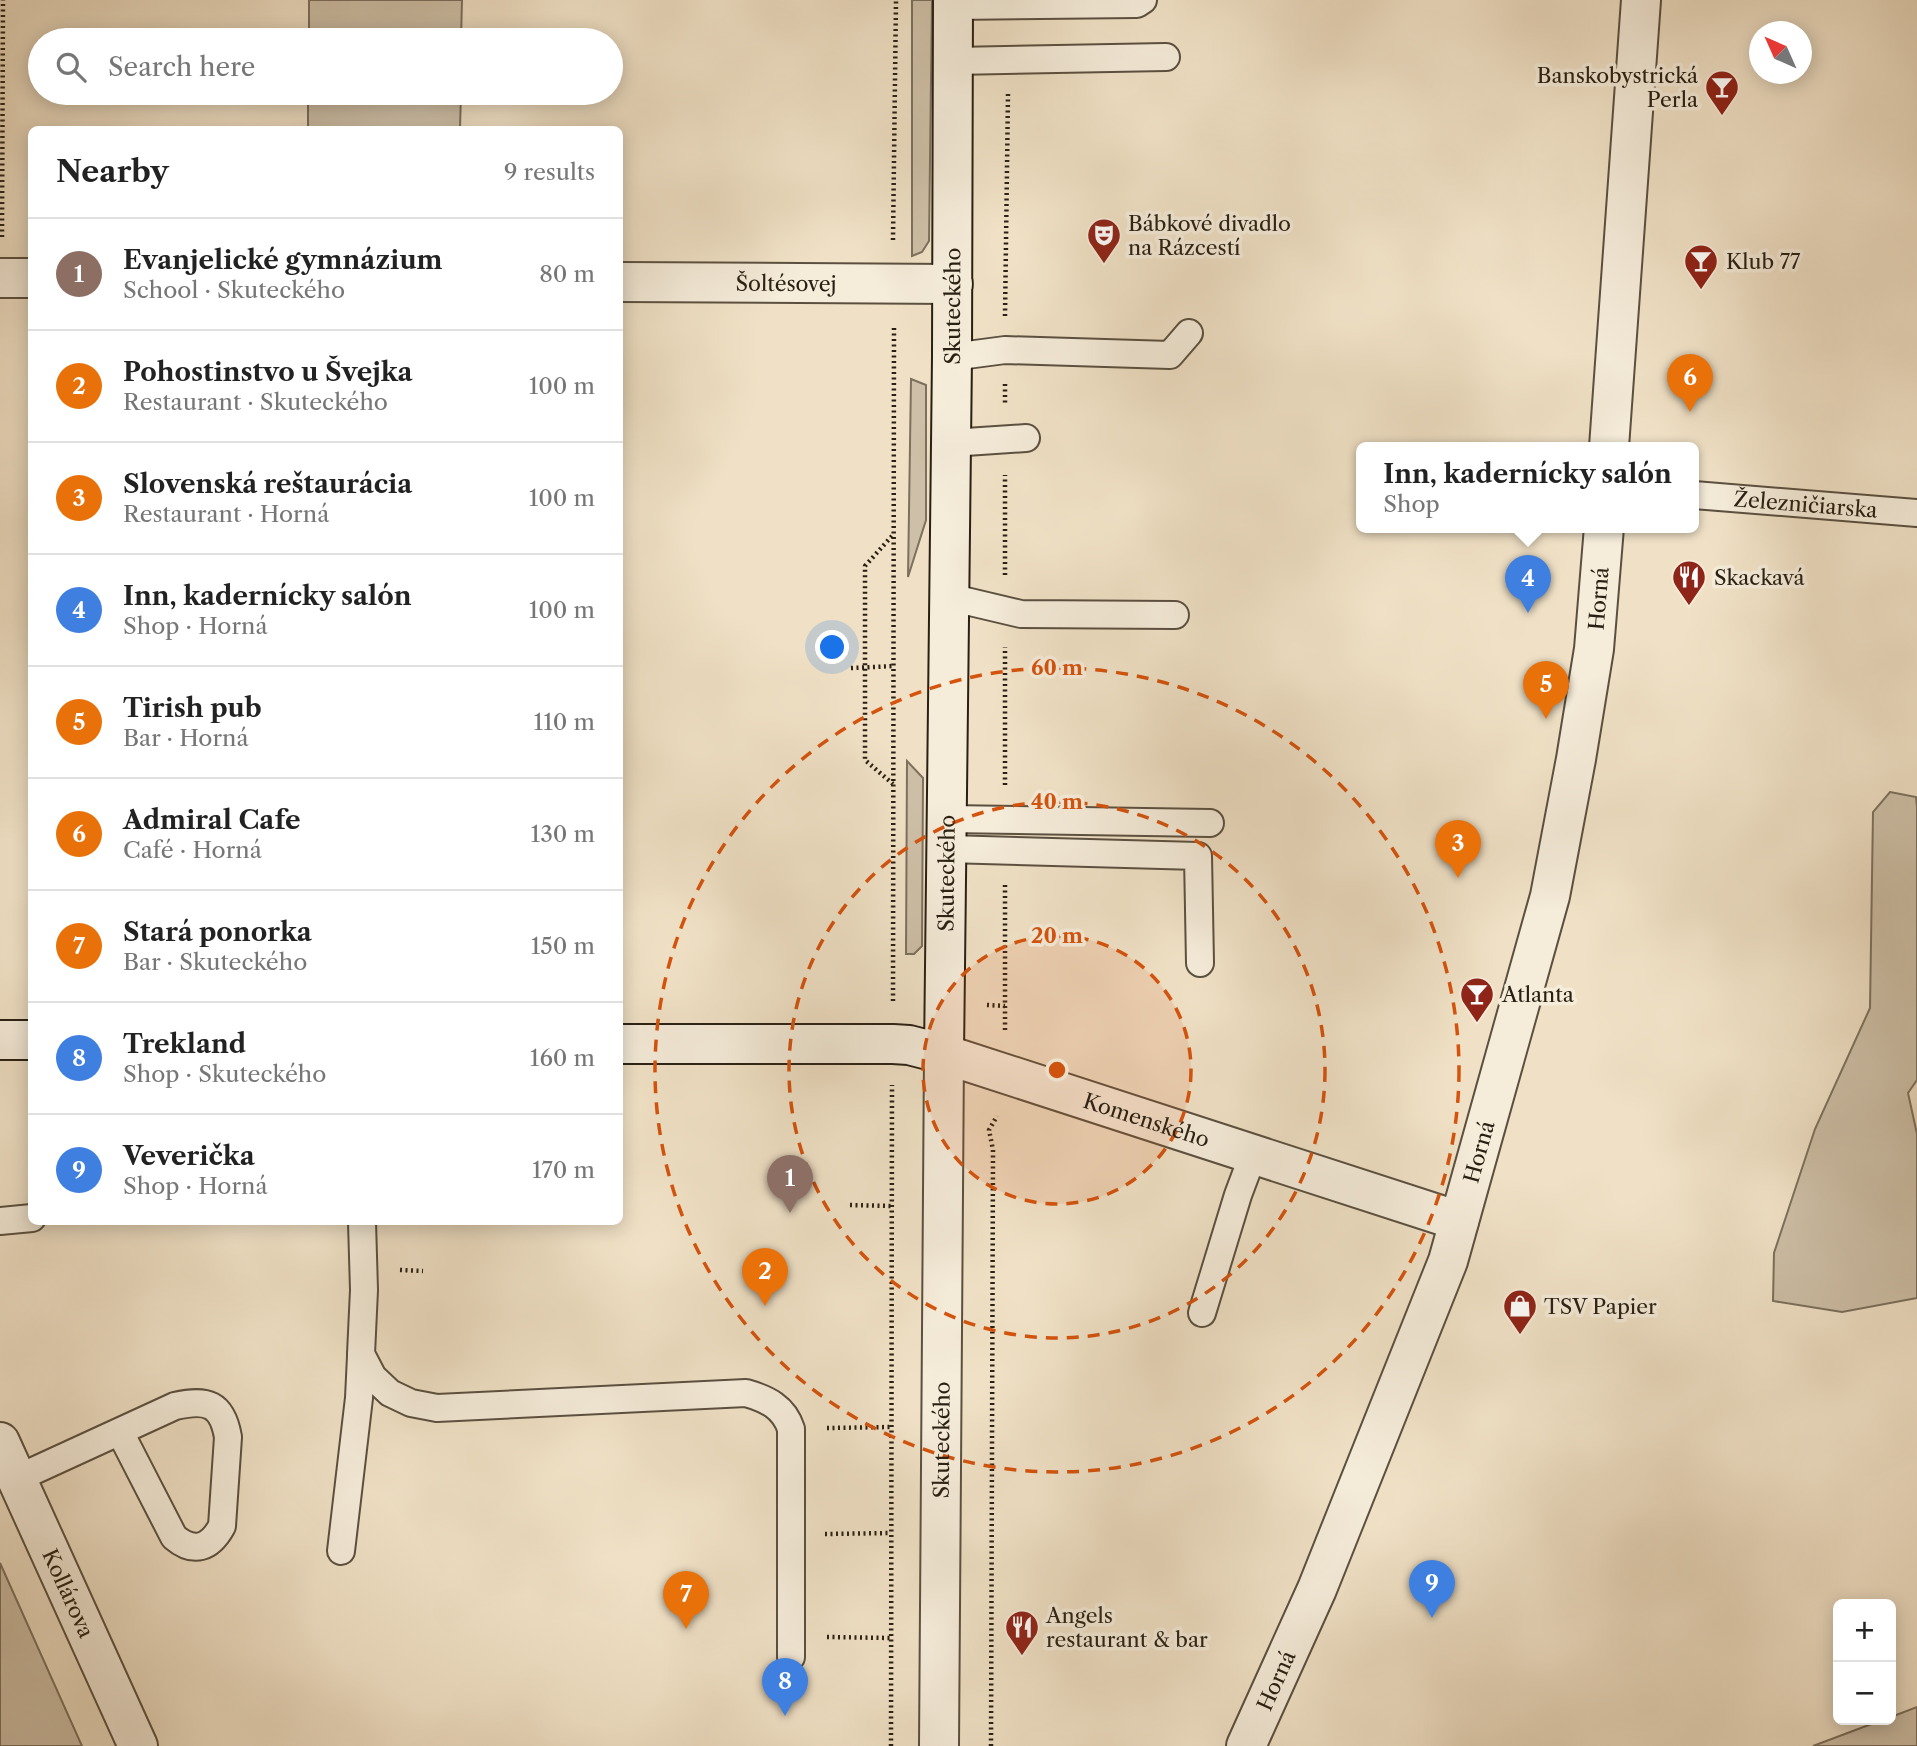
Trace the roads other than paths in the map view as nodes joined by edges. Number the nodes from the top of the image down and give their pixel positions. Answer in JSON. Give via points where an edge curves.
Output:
{"nodes":[{"id":1,"x":1143,"y":0,"type":"edge"},
{"id":2,"x":1641,"y":0,"type":"edge"},
{"id":3,"x":953,"y":3,"type":"edge"},
{"id":4,"x":1166,"y":57,"type":"dead end"},
{"id":5,"x":954,"y":61,"type":"junction"},
{"id":6,"x":0,"y":278,"type":"edge"},
{"id":7,"x":28,"y":278,"type":"edge"},
{"id":8,"x":623,"y":282,"type":"edge"},
{"id":9,"x":953,"y":284,"type":"junction"},
{"id":10,"x":1189,"y":333,"type":"dead end"},
{"id":11,"x":952,"y":358,"type":"junction"},
{"id":12,"x":1015,"y":439,"type":"road end"},
{"id":13,"x":1609,"y":442,"type":"edge"},
{"id":14,"x":951,"y":443,"type":"junction"},
{"id":15,"x":1699,"y":495,"type":"edge"},
{"id":16,"x":1917,"y":513,"type":"edge"},
{"id":17,"x":1604,"y":533,"type":"edge"},
{"id":18,"x":950,"y":597,"type":"junction"},
{"id":19,"x":1175,"y":615,"type":"dead end"},
{"id":20,"x":1210,"y":823,"type":"dead end"},
{"id":21,"x":947,"y":834,"type":"junction"},
{"id":22,"x":1200,"y":963,"type":"dead end"},
{"id":23,"x":0,"y":1040,"type":"edge"},
{"id":24,"x":28,"y":1040,"type":"edge"},
{"id":25,"x":623,"y":1044,"type":"edge"},
{"id":26,"x":944,"y":1054,"type":"junction"},
{"id":27,"x":1253,"y":1154,"type":"junction"},
{"id":28,"x":28,"y":1218,"type":"edge"},
{"id":29,"x":0,"y":1221,"type":"edge"},
{"id":30,"x":1459,"y":1221,"type":"junction"},
{"id":31,"x":362,"y":1225,"type":"edge"},
{"id":32,"x":1202,"y":1313,"type":"dead end"},
{"id":33,"x":361,"y":1354,"type":"junction"},
{"id":34,"x":120,"y":1432,"type":"junction"},
{"id":35,"x":0,"y":1442,"type":"edge"},
{"id":36,"x":16,"y":1479,"type":"junction"},
{"id":37,"x":341,"y":1551,"type":"dead end"},
{"id":38,"x":791,"y":1657,"type":"dead end"},
{"id":39,"x":138,"y":1746,"type":"edge"},
{"id":40,"x":939,"y":1746,"type":"edge"},
{"id":41,"x":1246,"y":1746,"type":"edge"}],
"edges":[{"from":1,"to":3,"type":"lane","via":[[1137,4]]},
{"from":2,"to":13,"type":"street"},
{"from":3,"to":5,"type":"street","name":"Skuteckého"},
{"from":4,"to":5,"type":"lane"},
{"from":5,"to":9,"type":"street","name":"Skuteckého"},
{"from":6,"to":7,"type":"street"},
{"from":8,"to":9,"type":"street","name":"Šoltésovej"},
{"from":9,"to":11,"type":"street","name":"Skuteckého"},
{"from":10,"to":11,"type":"lane","via":[[1170,355],[1005,351]]},
{"from":11,"to":14,"type":"street","name":"Skuteckého"},
{"from":12,"to":14,"type":"lane"},
{"from":14,"to":18,"type":"street","name":"Skuteckého"},
{"from":15,"to":16,"type":"lane","name":"Železničiarska"},
{"from":17,"to":30,"type":"street","name":"Horná","via":[[1594,649],[1550,896]]},
{"from":18,"to":19,"type":"lane","via":[[1021,614]]},
{"from":18,"to":21,"type":"street","name":"Skuteckého"},
{"from":20,"to":21,"type":"lane","via":[[1005,820]]},
{"from":21,"to":22,"type":"lane","via":[[1005,851],[1198,856]]},
{"from":21,"to":26,"type":"street","name":"Skuteckého"},
{"from":23,"to":24,"type":"street"},
{"from":25,"to":26,"type":"street","name":"Komenského","via":[[893,1044]]},
{"from":26,"to":27,"type":"street","name":"Komenského"},
{"from":26,"to":40,"type":"street","name":"Skuteckého"},
{"from":27,"to":30,"type":"street","name":"Komenského"},
{"from":27,"to":32,"type":"lane"},
{"from":28,"to":29,"type":"lane"},
{"from":30,"to":41,"type":"street","name":"Horná","via":[[1448,1261],[1317,1589]]},
{"from":31,"to":33,"type":"lane"},
{"from":33,"to":37,"type":"lane"},
{"from":33,"to":38,"type":"lane","via":[[373,1377],[390,1393],[437,1408],[746,1393],[777,1406],[791,1429]]},
{"from":34,"to":34,"type":"lane","via":[[183,1404],[205,1403],[218,1410],[228,1437],[222,1526],[216,1537],[194,1548],[174,1537]]},
{"from":34,"to":36,"type":"lane"},
{"from":35,"to":36,"type":"street","name":"Kollárova"},
{"from":36,"to":39,"type":"street","name":"Kollárova"}]}
